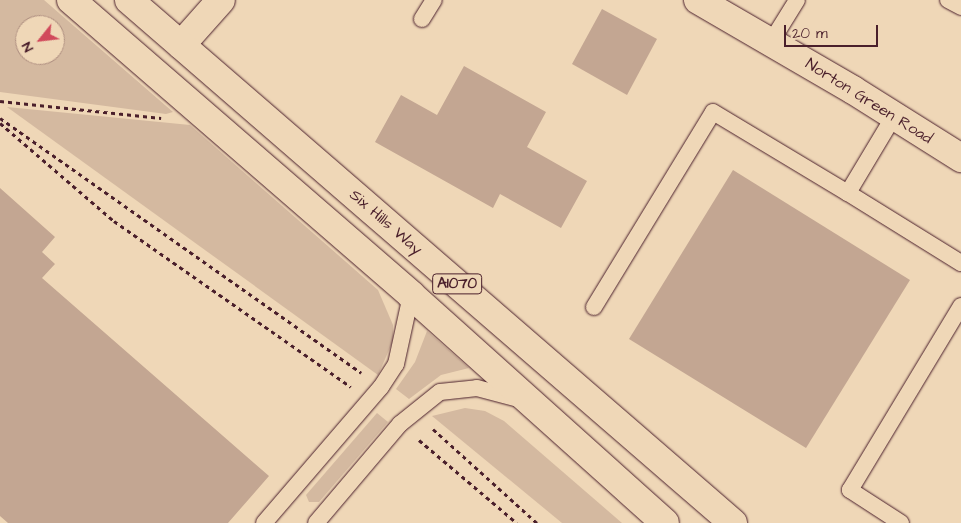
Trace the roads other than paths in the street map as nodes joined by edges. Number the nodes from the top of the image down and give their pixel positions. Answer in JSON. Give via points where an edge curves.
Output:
{"nodes":[{"id":1,"x":71,"y":0,"type":"edge"},
{"id":2,"x":129,"y":0,"type":"edge"},
{"id":3,"x":221,"y":0,"type":"edge"},
{"id":4,"x":434,"y":0,"type":"edge"},
{"id":5,"x":698,"y":0,"type":"edge"},
{"id":6,"x":797,"y":0,"type":"edge"},
{"id":7,"x":948,"y":0,"type":"edge"},
{"id":8,"x":961,"y":7,"type":"edge"},
{"id":9,"x":422,"y":18,"type":"dead end"},
{"id":10,"x":772,"y":42,"type":"junction"},
{"id":11,"x":181,"y":45,"type":"junction"},
{"id":12,"x":894,"y":116,"type":"junction"},
{"id":13,"x":961,"y":158,"type":"edge"},
{"id":14,"x":848,"y":193,"type":"junction"},
{"id":15,"x":961,"y":263,"type":"edge"},
{"id":16,"x":411,"y":295,"type":"junction"},
{"id":17,"x":961,"y":306,"type":"edge"},
{"id":18,"x":594,"y":307,"type":"dead end"},
{"id":19,"x":533,"y":403,"type":"junction"},
{"id":20,"x":264,"y":523,"type":"edge"},
{"id":21,"x":316,"y":523,"type":"edge"},
{"id":22,"x":666,"y":523,"type":"edge"},
{"id":23,"x":733,"y":523,"type":"edge"},
{"id":24,"x":901,"y":523,"type":"edge"}],
"edges":[{"from":1,"to":16,"type":"main road","number":"A1070"},
{"from":2,"to":11,"type":"main road","name":"Six Hills Way","number":"A1070"},
{"from":3,"to":11,"type":"main road"},
{"from":4,"to":9,"type":"lane"},
{"from":5,"to":10,"type":"main road","name":"Norton Green Road"},
{"from":6,"to":10,"type":"lane"},
{"from":7,"to":8,"type":"lane"},
{"from":10,"to":12,"type":"main road","name":"Norton Green Road"},
{"from":11,"to":23,"type":"main road","name":"Six Hills Way","number":"A1070"},
{"from":12,"to":13,"type":"main road","name":"Norton Green Road"},
{"from":12,"to":14,"type":"lane"},
{"from":14,"to":15,"type":"lane"},
{"from":14,"to":18,"type":"lane","via":[[713,112]]},
{"from":16,"to":19,"type":"main road","number":"A1070"},
{"from":16,"to":20,"type":"lane","via":[[396,364],[382,387]]},
{"from":17,"to":24,"type":"lane","via":[[850,490]]},
{"from":19,"to":21,"type":"lane","via":[[476,388],[440,392],[400,424]]},
{"from":19,"to":22,"type":"main road","number":"A1070"}]}
